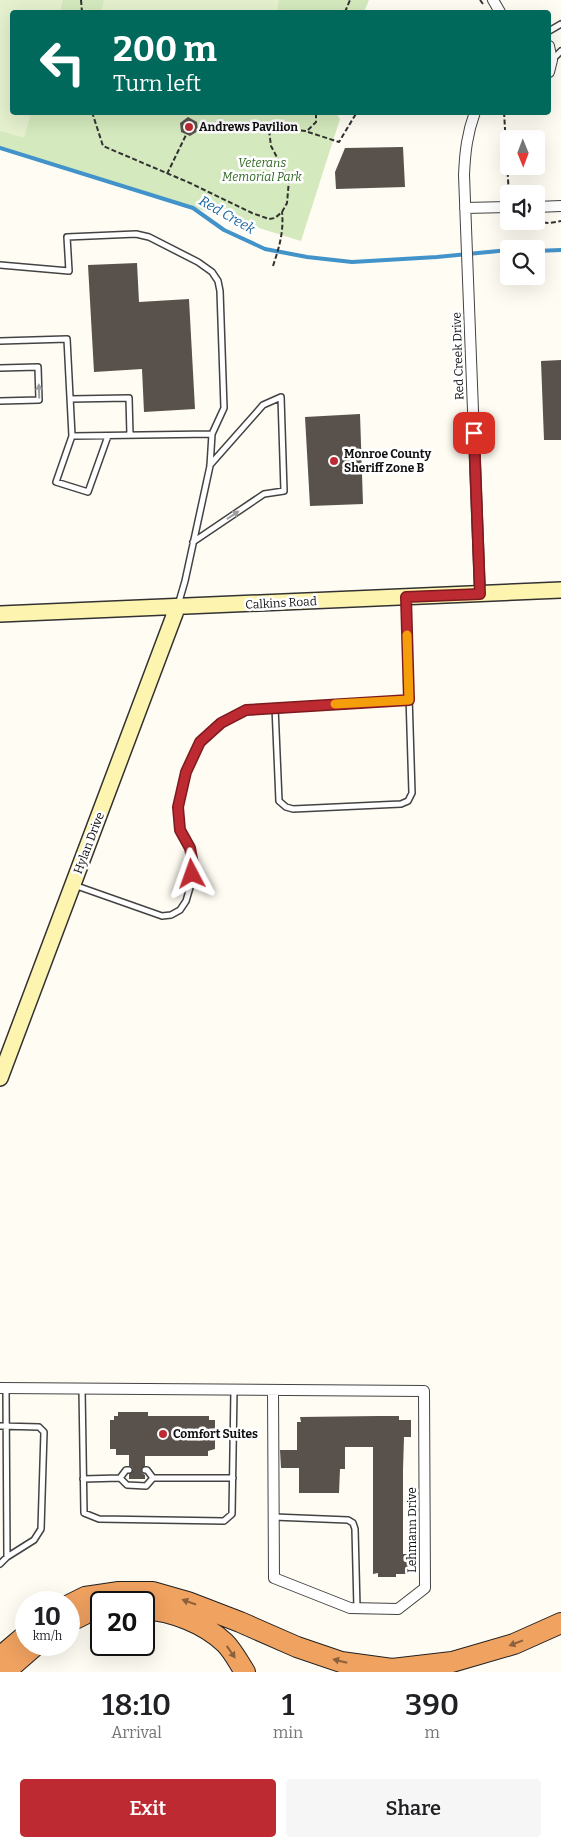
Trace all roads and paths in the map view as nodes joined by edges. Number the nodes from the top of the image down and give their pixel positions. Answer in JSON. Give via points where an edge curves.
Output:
{"nodes":[{"id":1,"x":561,"y":51,"type":"edge"},
{"id":2,"x":551,"y":55,"type":"edge"},
{"id":3,"x":552,"y":60,"type":"junction"},
{"id":4,"x":551,"y":64,"type":"edge"},
{"id":5,"x":93,"y":115,"type":"edge"},
{"id":6,"x":316,"y":115,"type":"edge"},
{"id":7,"x":355,"y":115,"type":"edge"},
{"id":8,"x":474,"y":115,"type":"edge"},
{"id":9,"x":504,"y":115,"type":"edge"},
{"id":10,"x":307,"y":131,"type":"junction"},
{"id":11,"x":186,"y":134,"type":"dead end"},
{"id":12,"x":167,"y":174,"type":"junction"},
{"id":13,"x":508,"y":185,"type":"edge"},
{"id":14,"x":561,"y":206,"type":"edge"},
{"id":15,"x":500,"y":207,"type":"edge"},
{"id":16,"x":545,"y":207,"type":"edge"},
{"id":17,"x":465,"y":208,"type":"junction"},
{"id":18,"x":282,"y":212,"type":"junction"},
{"id":19,"x":561,"y":221,"type":"edge"},
{"id":20,"x":545,"y":223,"type":"edge"},
{"id":21,"x":0,"y":265,"type":"edge"},
{"id":22,"x":273,"y":266,"type":"dead end"},
{"id":23,"x":0,"y":341,"type":"edge"},
{"id":24,"x":0,"y":368,"type":"edge"},
{"id":25,"x":70,"y":399,"type":"junction"},
{"id":26,"x":0,"y":401,"type":"edge"},
{"id":27,"x":212,"y":434,"type":"junction"},
{"id":28,"x":72,"y":436,"type":"junction"},
{"id":29,"x":108,"y":436,"type":"junction"},
{"id":30,"x":130,"y":436,"type":"junction"},
{"id":31,"x":210,"y":466,"type":"junction"},
{"id":32,"x":193,"y":542,"type":"junction"},
{"id":33,"x":561,"y":590,"type":"edge"},
{"id":34,"x":480,"y":594,"type":"junction"},
{"id":35,"x":406,"y":597,"type":"junction"},
{"id":36,"x":177,"y":608,"type":"junction"},
{"id":37,"x":0,"y":614,"type":"edge"},
{"id":38,"x":409,"y":700,"type":"junction"},
{"id":39,"x":275,"y":707,"type":"junction"},
{"id":40,"x":73,"y":884,"type":"junction"},
{"id":41,"x":0,"y":1078,"type":"edge"},
{"id":42,"x":3,"y":1388,"type":"edge"},
{"id":43,"x":82,"y":1389,"type":"junction"},
{"id":44,"x":234,"y":1390,"type":"junction"},
{"id":45,"x":273,"y":1390,"type":"junction"},
{"id":46,"x":6,"y":1425,"type":"junction"},
{"id":47,"x":0,"y":1426,"type":"edge"},
{"id":48,"x":0,"y":1462,"type":"edge"},
{"id":49,"x":7,"y":1462,"type":"junction"},
{"id":50,"x":129,"y":1470,"type":"dead end"},
{"id":51,"x":145,"y":1470,"type":"dead end"},
{"id":52,"x":120,"y":1478,"type":"junction"},
{"id":53,"x":153,"y":1478,"type":"junction"},
{"id":54,"x":233,"y":1478,"type":"junction"},
{"id":55,"x":83,"y":1479,"type":"junction"},
{"id":56,"x":274,"y":1517,"type":"junction"},
{"id":57,"x":7,"y":1557,"type":"junction"},
{"id":58,"x":0,"y":1564,"type":"edge"},
{"id":59,"x":80,"y":1600,"type":"edge"},
{"id":60,"x":357,"y":1608,"type":"junction"},
{"id":61,"x":155,"y":1610,"type":"edge"},
{"id":62,"x":561,"y":1623,"type":"edge"},
{"id":63,"x":15,"y":1644,"type":"edge"},
{"id":64,"x":23,"y":1656,"type":"edge"},
{"id":65,"x":0,"y":1657,"type":"edge"},
{"id":66,"x":5,"y":1672,"type":"edge"},
{"id":67,"x":245,"y":1672,"type":"edge"}],
"edges":[{"from":1,"to":3,"type":"lane"},
{"from":2,"to":3,"type":"street"},
{"from":3,"to":4,"type":"street"},
{"from":5,"to":12,"type":"path","via":[[103,146]]},
{"from":6,"to":10,"type":"path","via":[[316,122]]},
{"from":7,"to":10,"type":"path","via":[[339,142]]},
{"from":8,"to":17,"type":"street","name":"Red Creek Drive","via":[[465,151]]},
{"from":9,"to":13,"type":"path"},
{"from":10,"to":18,"type":"path","via":[[269,130],[271,146],[289,180],[287,203]]},
{"from":11,"to":12,"type":"path"},
{"from":12,"to":18,"type":"path","via":[[262,217],[275,218]]},
{"from":14,"to":16,"type":"street"},
{"from":15,"to":17,"type":"street"},
{"from":17,"to":34,"type":"street","name":"Red Creek Drive"},
{"from":18,"to":22,"type":"path","via":[[284,227]]},
{"from":19,"to":20,"type":"path"},
{"from":21,"to":27,"type":"lane","via":[[69,271],[67,237],[136,234],[149,237],[212,272],[220,290],[224,408]]},
{"from":23,"to":25,"type":"lane","via":[[67,339]]},
{"from":26,"to":24,"type":"lane","one_way":true,"via":[[39,400],[38,367]]},
{"from":25,"to":28,"type":"lane"},
{"from":25,"to":30,"type":"lane","via":[[129,398]]},
{"from":27,"to":30,"type":"lane"},
{"from":27,"to":31,"type":"lane"},
{"from":28,"to":29,"type":"lane"},
{"from":28,"to":29,"type":"lane","via":[[56,482],[88,492]]},
{"from":29,"to":30,"type":"lane"},
{"from":31,"to":32,"type":"lane"},
{"from":32,"to":31,"type":"lane","one_way":true,"via":[[264,494],[284,491],[282,397],[263,404]]},
{"from":32,"to":36,"type":"lane"},
{"from":33,"to":34,"type":"main road","name":"Calkins Road"},
{"from":34,"to":35,"type":"main road","name":"Calkins Road"},
{"from":35,"to":36,"type":"main road","name":"Calkins Road"},
{"from":35,"to":38,"type":"lane"},
{"from":36,"to":37,"type":"main road","name":"Calkins Road"},
{"from":36,"to":40,"type":"main road","name":"Hylan Drive"},
{"from":38,"to":39,"type":"lane"},
{"from":38,"to":39,"type":"lane","via":[[412,793],[408,801],[401,804],[286,808],[279,801]]},
{"from":39,"to":40,"type":"lane","via":[[246,710],[221,723],[200,742],[186,772],[178,807],[180,830],[190,848],[193,864],[191,884],[180,910],[162,916]]},
{"from":40,"to":41,"type":"main road","name":"Hylan Drive"},
{"from":42,"to":43,"type":"street","name":"Lehmann Drive"},
{"from":42,"to":46,"type":"lane"},
{"from":43,"to":44,"type":"street","name":"Lehmann Drive"},
{"from":43,"to":55,"type":"lane"},
{"from":44,"to":45,"type":"street","name":"Lehmann Drive"},
{"from":44,"to":54,"type":"lane"},
{"from":45,"to":56,"type":"street","name":"Lehmann Drive"},
{"from":45,"to":60,"type":"street","name":"Lehmann Drive","via":[[424,1391],[425,1588],[398,1608]]},
{"from":46,"to":47,"type":"lane"},
{"from":46,"to":49,"type":"lane"},
{"from":46,"to":57,"type":"lane","via":[[39,1427],[44,1432],[41,1529],[34,1540]]},
{"from":48,"to":49,"type":"lane"},
{"from":49,"to":57,"type":"lane"},
{"from":50,"to":52,"type":"lane"},
{"from":51,"to":53,"type":"lane"},
{"from":52,"to":53,"type":"lane","via":[[127,1486],[146,1486]]},
{"from":52,"to":55,"type":"lane"},
{"from":53,"to":54,"type":"lane"},
{"from":54,"to":55,"type":"lane","via":[[232,1514],[224,1521],[99,1519],[84,1513]]},
{"from":56,"to":60,"type":"street","name":"Lehmann Drive","via":[[274,1578]]},
{"from":56,"to":60,"type":"lane","via":[[348,1520],[353,1523]]},
{"from":57,"to":58,"type":"lane"},
{"from":62,"to":59,"type":"highway","one_way":true,"via":[[514,1644],[452,1662],[392,1669],[341,1662],[197,1605],[153,1592],[119,1592]]},
{"from":61,"to":67,"type":"highway","one_way":true,"via":[[199,1624],[225,1644]]},
{"from":63,"to":65,"type":"highway"},
{"from":64,"to":66,"type":"highway"}]}
